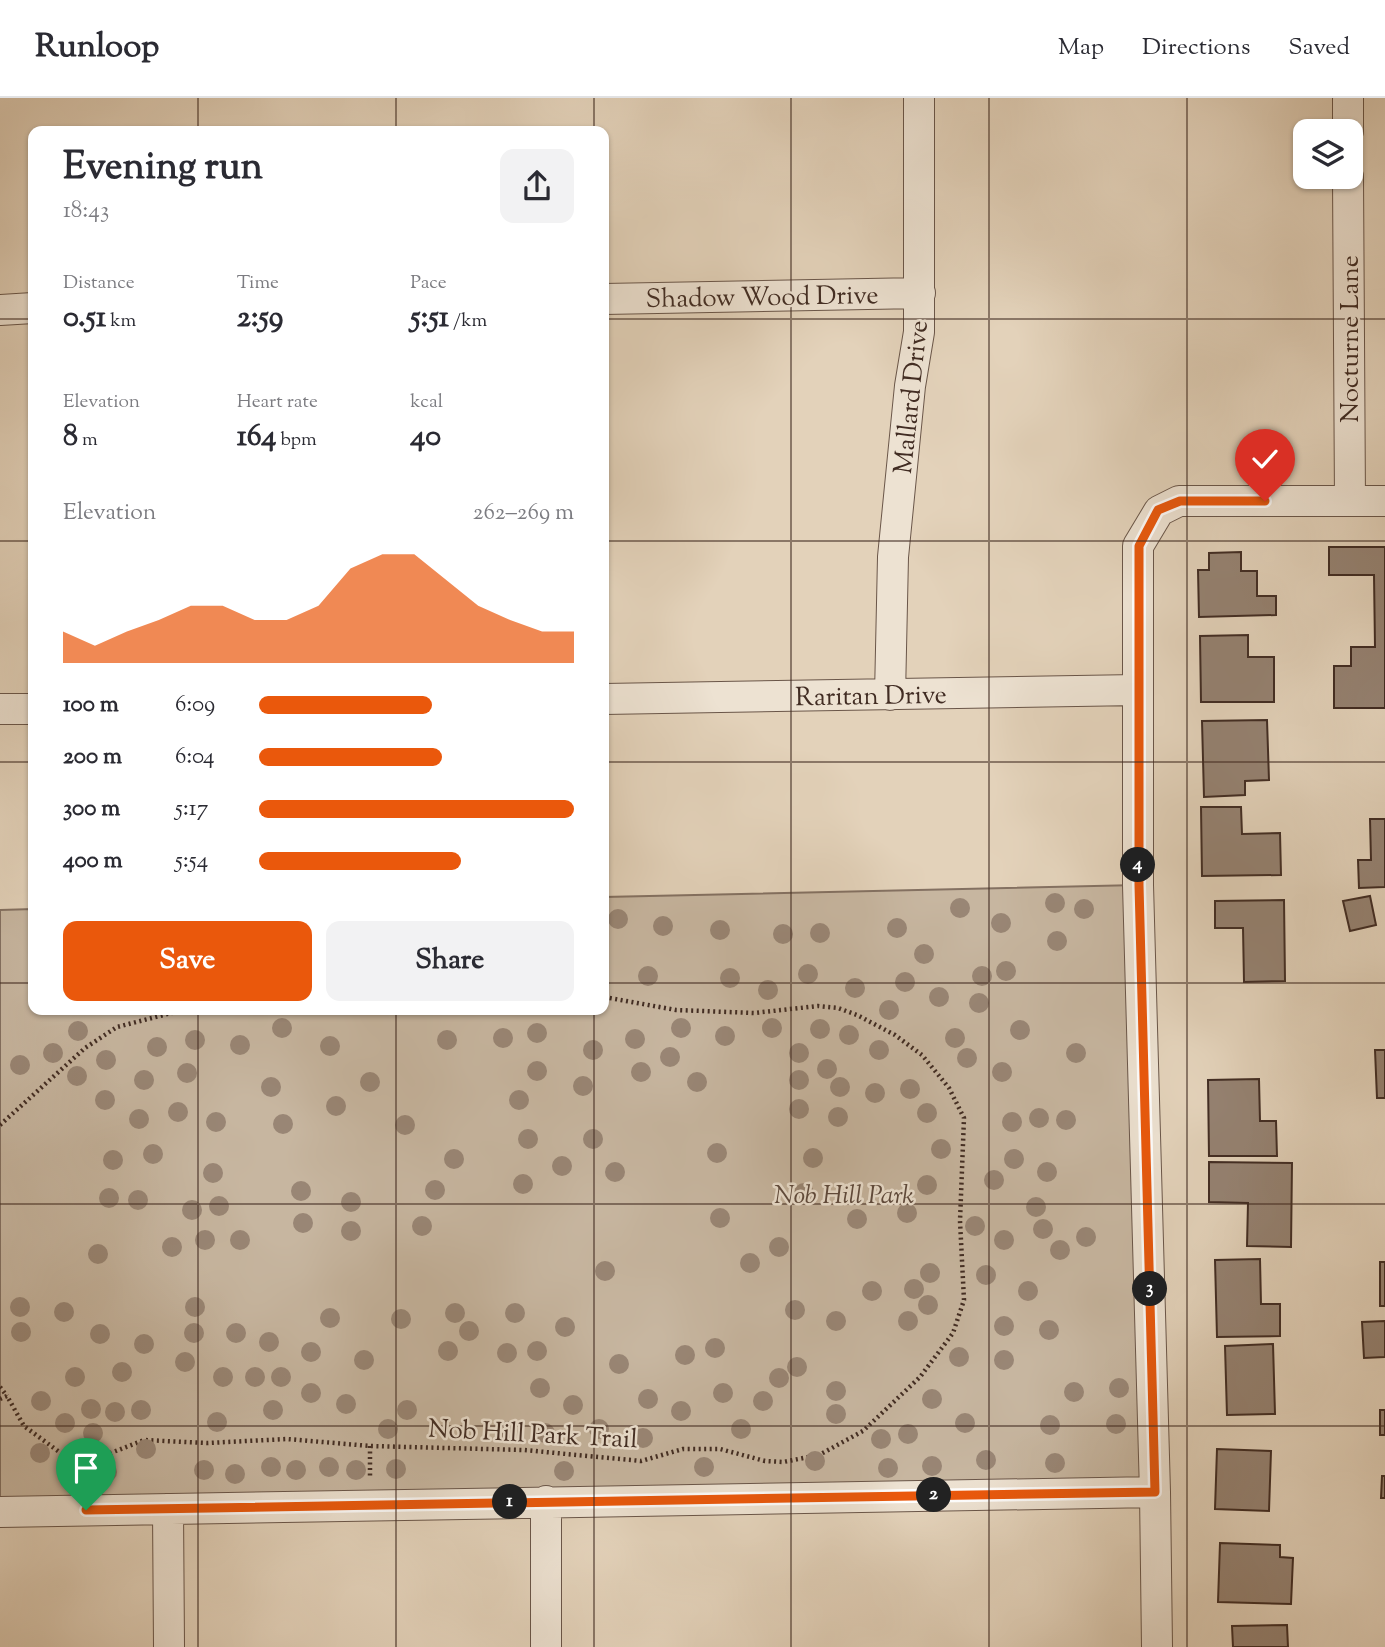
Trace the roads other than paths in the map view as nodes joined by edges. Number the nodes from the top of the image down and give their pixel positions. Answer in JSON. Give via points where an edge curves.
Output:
{"nodes":[{"id":1,"x":919,"y":98,"type":"edge"},
{"id":2,"x":1348,"y":98,"type":"edge"},
{"id":3,"x":1348,"y":119,"type":"edge"},
{"id":4,"x":1348,"y":189,"type":"edge"},
{"id":5,"x":920,"y":293,"type":"junction"},
{"id":6,"x":609,"y":299,"type":"edge"},
{"id":7,"x":28,"y":309,"type":"edge"},
{"id":8,"x":0,"y":310,"type":"edge"},
{"id":9,"x":1350,"y":501,"type":"junction"},
{"id":10,"x":1385,"y":501,"type":"edge"},
{"id":11,"x":1137,"y":690,"type":"junction"},
{"id":12,"x":890,"y":695,"type":"junction"},
{"id":13,"x":609,"y":699,"type":"edge"},
{"id":14,"x":0,"y":709,"type":"edge"},
{"id":15,"x":28,"y":709,"type":"edge"},
{"id":16,"x":1155,"y":1492,"type":"junction"},
{"id":17,"x":546,"y":1502,"type":"junction"},
{"id":18,"x":168,"y":1509,"type":"junction"},
{"id":19,"x":0,"y":1512,"type":"edge"},
{"id":20,"x":169,"y":1647,"type":"edge"},
{"id":21,"x":546,"y":1647,"type":"edge"},
{"id":22,"x":1157,"y":1647,"type":"edge"}],
"edges":[{"from":1,"to":5,"type":"street","name":"Mallard Drive"},
{"from":2,"to":3,"type":"street"},
{"from":4,"to":9,"type":"street","name":"Nocturne Lane"},
{"from":5,"to":6,"type":"street","name":"Shadow Wood Drive"},
{"from":5,"to":12,"type":"street","name":"Mallard Drive","via":[[892,557]]},
{"from":7,"to":8,"type":"street"},
{"from":9,"to":10,"type":"street"},
{"from":9,"to":11,"type":"street","via":[[1180,501],[1158,510],[1139,546]]},
{"from":11,"to":12,"type":"street","name":"Raritan Drive"},
{"from":11,"to":16,"type":"street"},
{"from":12,"to":13,"type":"street","name":"Raritan Drive"},
{"from":14,"to":15,"type":"street"},
{"from":16,"to":17,"type":"street"},
{"from":16,"to":22,"type":"street"},
{"from":17,"to":18,"type":"street"},
{"from":17,"to":21,"type":"street"},
{"from":18,"to":19,"type":"street"},
{"from":18,"to":20,"type":"street"}]}
